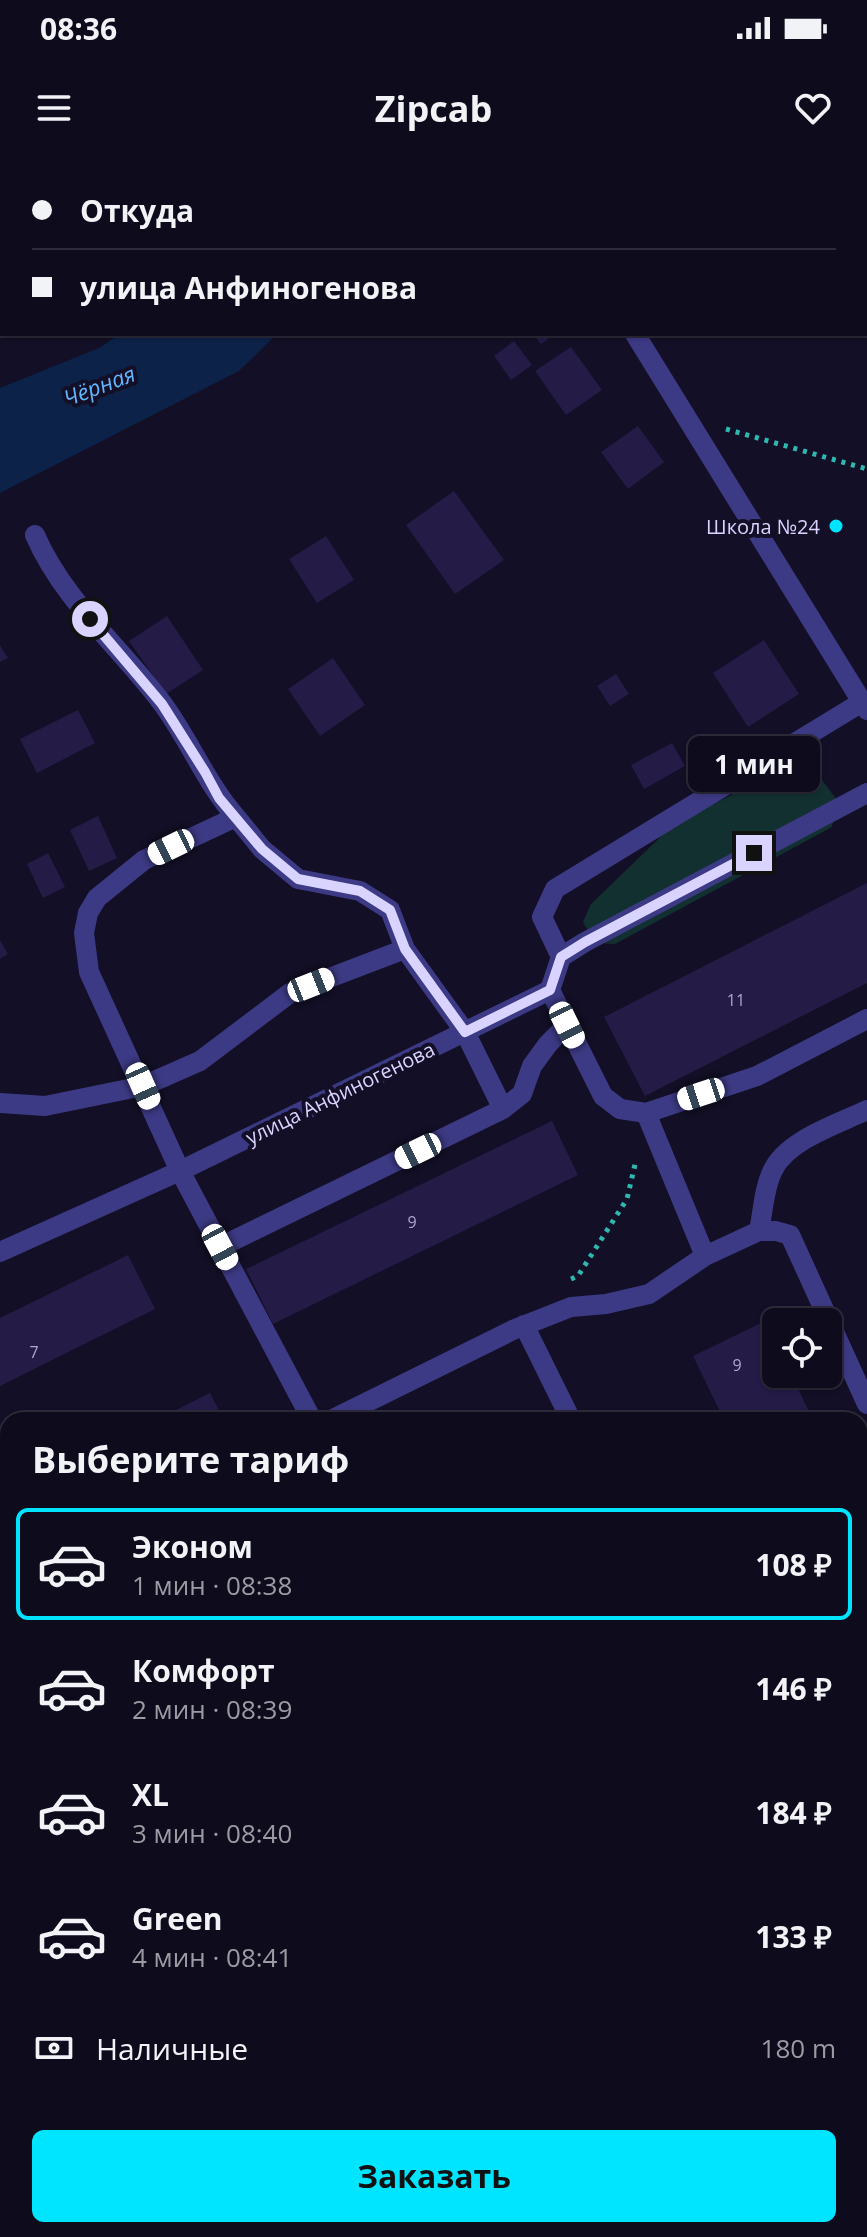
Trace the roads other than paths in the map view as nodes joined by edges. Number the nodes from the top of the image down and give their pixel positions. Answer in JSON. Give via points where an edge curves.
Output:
{"nodes":[{"id":1,"x":636,"y":336,"type":"edge"},
{"id":2,"x":35,"y":535,"type":"dead end"},
{"id":3,"x":865,"y":706,"type":"edge"},
{"id":4,"x":867,"y":793,"type":"edge"},
{"id":5,"x":236,"y":817,"type":"junction"},
{"id":6,"x":405,"y":949,"type":"junction"},
{"id":7,"x":561,"y":957,"type":"junction"},
{"id":8,"x":550,"y":990,"type":"junction"},
{"id":9,"x":867,"y":1019,"type":"edge"},
{"id":10,"x":567,"y":1025,"type":"junction"},
{"id":11,"x":465,"y":1032,"type":"junction"},
{"id":12,"x":143,"y":1086,"type":"junction"},
{"id":13,"x":0,"y":1103,"type":"edge"},
{"id":14,"x":503,"y":1109,"type":"junction"},
{"id":15,"x":867,"y":1110,"type":"edge"},
{"id":16,"x":646,"y":1113,"type":"junction"},
{"id":17,"x":180,"y":1171,"type":"junction"},
{"id":18,"x":759,"y":1231,"type":"junction"},
{"id":19,"x":220,"y":1247,"type":"junction"},
{"id":20,"x":0,"y":1252,"type":"edge"},
{"id":21,"x":705,"y":1256,"type":"junction"},
{"id":22,"x":524,"y":1325,"type":"junction"},
{"id":23,"x":867,"y":1404,"type":"edge"},
{"id":24,"x":308,"y":1412,"type":"edge"},
{"id":25,"x":347,"y":1412,"type":"edge"},
{"id":26,"x":567,"y":1412,"type":"edge"}],
"edges":[{"from":1,"to":3,"type":"street"},
{"from":2,"to":5,"type":"street","via":[[59,578],[162,704]]},
{"from":3,"to":7,"type":"street","via":[[555,889],[542,917]]},
{"from":4,"to":7,"type":"street"},
{"from":5,"to":6,"type":"street","via":[[262,849],[298,879],[360,891],[390,910]]},
{"from":5,"to":12,"type":"street","via":[[144,860],[97,898],[88,913],[84,933],[89,972]]},
{"from":6,"to":11,"type":"street"},
{"from":6,"to":12,"type":"street","via":[[290,993],[200,1061]]},
{"from":7,"to":8,"type":"street"},
{"from":8,"to":10,"type":"street"},
{"from":8,"to":11,"type":"street","name":"улица Анфиногенова"},
{"from":9,"to":16,"type":"street","via":[[757,1076]]},
{"from":10,"to":14,"type":"street","via":[[532,1066],[522,1094]]},
{"from":10,"to":16,"type":"street","via":[[603,1096],[620,1109]]},
{"from":11,"to":14,"type":"street"},
{"from":11,"to":17,"type":"street","name":"улица Анфиногенова"},
{"from":12,"to":13,"type":"street","via":[[45,1106]]},
{"from":12,"to":17,"type":"street"},
{"from":14,"to":19,"type":"street"},
{"from":15,"to":18,"type":"street","via":[[796,1144],[779,1158],[771,1172]]},
{"from":16,"to":21,"type":"street"},
{"from":17,"to":19,"type":"street"},
{"from":17,"to":20,"type":"street","name":"улица Анфиногенова"},
{"from":18,"to":21,"type":"street"},
{"from":18,"to":23,"type":"street","via":[[790,1235]]},
{"from":19,"to":24,"type":"street"},
{"from":21,"to":22,"type":"street","via":[[649,1294],[571,1307]]},
{"from":22,"to":25,"type":"street"},
{"from":22,"to":26,"type":"street"}]}
